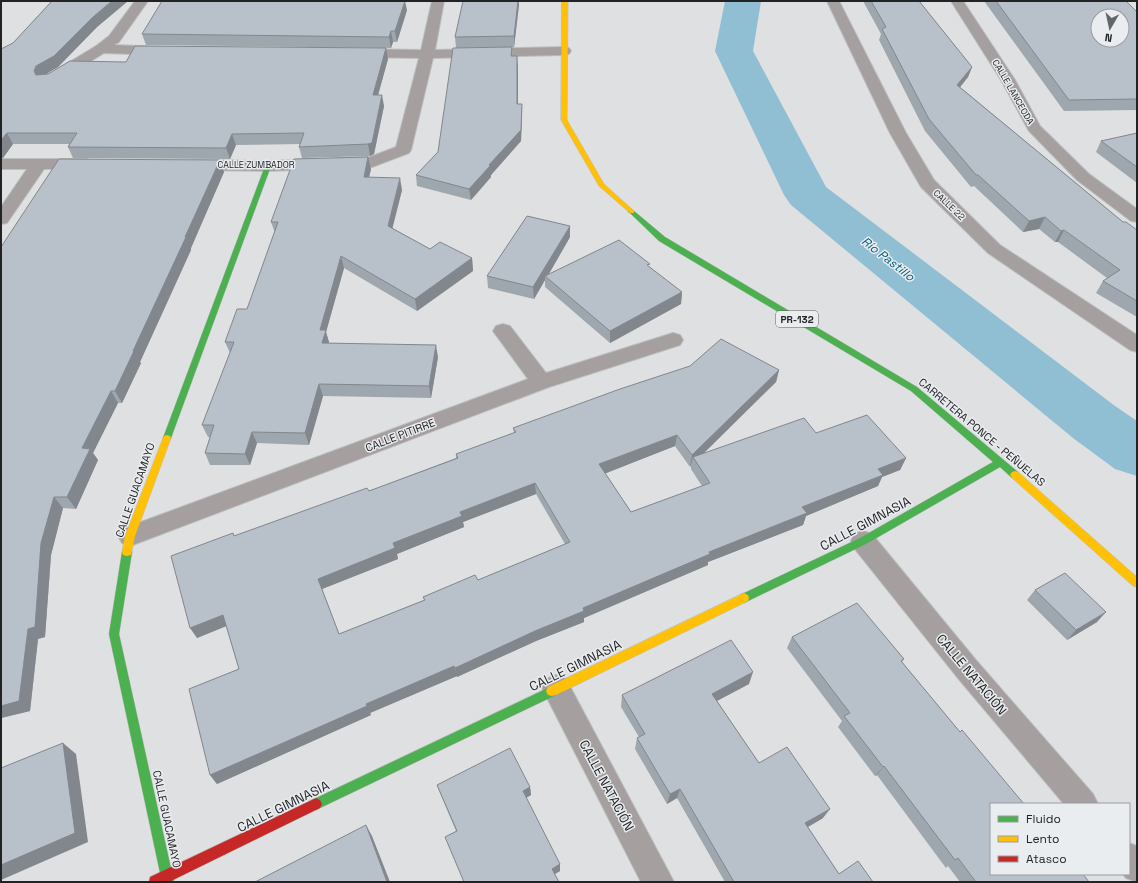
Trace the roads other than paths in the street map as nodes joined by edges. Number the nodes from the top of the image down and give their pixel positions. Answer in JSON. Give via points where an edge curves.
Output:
{"nodes":[{"id":1,"x":142,"y":1,"type":"edge"},
{"id":2,"x":438,"y":1,"type":"edge"},
{"id":3,"x":565,"y":1,"type":"edge"},
{"id":4,"x":833,"y":1,"type":"edge"},
{"id":5,"x":957,"y":1,"type":"edge"},
{"id":6,"x":101,"y":49,"type":"junction"},
{"id":7,"x":564,"y":51,"type":"junction"},
{"id":8,"x":175,"y":52,"type":"edge"},
{"id":9,"x":340,"y":53,"type":"edge"},
{"id":10,"x":427,"y":54,"type":"junction"},
{"id":11,"x":47,"y":82,"type":"edge"},
{"id":12,"x":1,"y":164,"type":"edge"},
{"id":13,"x":39,"y":164,"type":"junction"},
{"id":14,"x":102,"y":165,"type":"edge"},
{"id":15,"x":181,"y":165,"type":"edge"},
{"id":16,"x":268,"y":166,"type":"junction"},
{"id":17,"x":1137,"y":217,"type":"edge"},
{"id":18,"x":1,"y":219,"type":"edge"},
{"id":19,"x":503,"y":331,"type":"dead end"},
{"id":20,"x":672,"y":340,"type":"dead end"},
{"id":21,"x":1137,"y":345,"type":"edge"},
{"id":22,"x":542,"y":382,"type":"junction"},
{"id":23,"x":1001,"y":462,"type":"junction"},
{"id":24,"x":130,"y":536,"type":"junction"},
{"id":25,"x":863,"y":541,"type":"junction"},
{"id":26,"x":1137,"y":583,"type":"edge"},
{"id":27,"x":556,"y":688,"type":"junction"},
{"id":28,"x":1082,"y":803,"type":"edge"},
{"id":29,"x":1130,"y":859,"type":"edge"},
{"id":30,"x":1137,"y":867,"type":"edge"},
{"id":31,"x":168,"y":879,"type":"edge"},
{"id":32,"x":155,"y":882,"type":"edge"},
{"id":33,"x":658,"y":882,"type":"edge"}],
"edges":[{"from":1,"to":6,"type":"street","via":[[114,39]]},
{"from":2,"to":10,"type":"street","name":"CALLE ZUMBADOR"},
{"from":3,"to":7,"type":"street","name":"CARRETERA PONCE - PEÑUELAS","number":"PR-132"},
{"from":4,"to":21,"type":"street","name":"CALLE 22","via":[[898,133],[927,183],[994,249]]},
{"from":5,"to":17,"type":"street","name":"CALLE LANCEODA","via":[[1008,80],[1034,128],[1083,178]]},
{"from":6,"to":8,"type":"street"},
{"from":6,"to":11,"type":"street"},
{"from":7,"to":10,"type":"street"},
{"from":7,"to":23,"type":"street","name":"CARRETERA PONCE - PEÑUELAS","number":"PR-132","via":[[564,120],[601,185],[662,239],[914,389]]},
{"from":9,"to":10,"type":"street"},
{"from":10,"to":16,"type":"street","name":"CALLE ZUMBADOR","via":[[403,150],[372,162]]},
{"from":12,"to":13,"type":"street"},
{"from":13,"to":14,"type":"street"},
{"from":13,"to":18,"type":"street"},
{"from":15,"to":16,"type":"street","name":"CALLE ZUMBADOR"},
{"from":16,"to":24,"type":"street","name":"CALLE GUACAMAYO"},
{"from":19,"to":22,"type":"street"},
{"from":20,"to":22,"type":"street","name":"CALLE PITIRRE"},
{"from":22,"to":24,"type":"street","name":"CALLE PITIRRE"},
{"from":23,"to":25,"type":"street","name":"CALLE GIMNASIA"},
{"from":23,"to":26,"type":"street","name":"CARRETERA PONCE - PEÑUELAS","number":"PR-132"},
{"from":24,"to":31,"type":"street","name":"CALLE GUACAMAYO","via":[[114,634]]},
{"from":25,"to":27,"type":"street","name":"CALLE GIMNASIA"},
{"from":25,"to":28,"type":"street","name":"CALLE NATACIÓN","via":[[966,668]]},
{"from":27,"to":31,"type":"street","name":"CALLE GIMNASIA"},
{"from":27,"to":33,"type":"street","name":"CALLE NATACIÓN"},
{"from":29,"to":30,"type":"street"},
{"from":31,"to":32,"type":"street","name":"CALLE GIMNASIA"}]}
